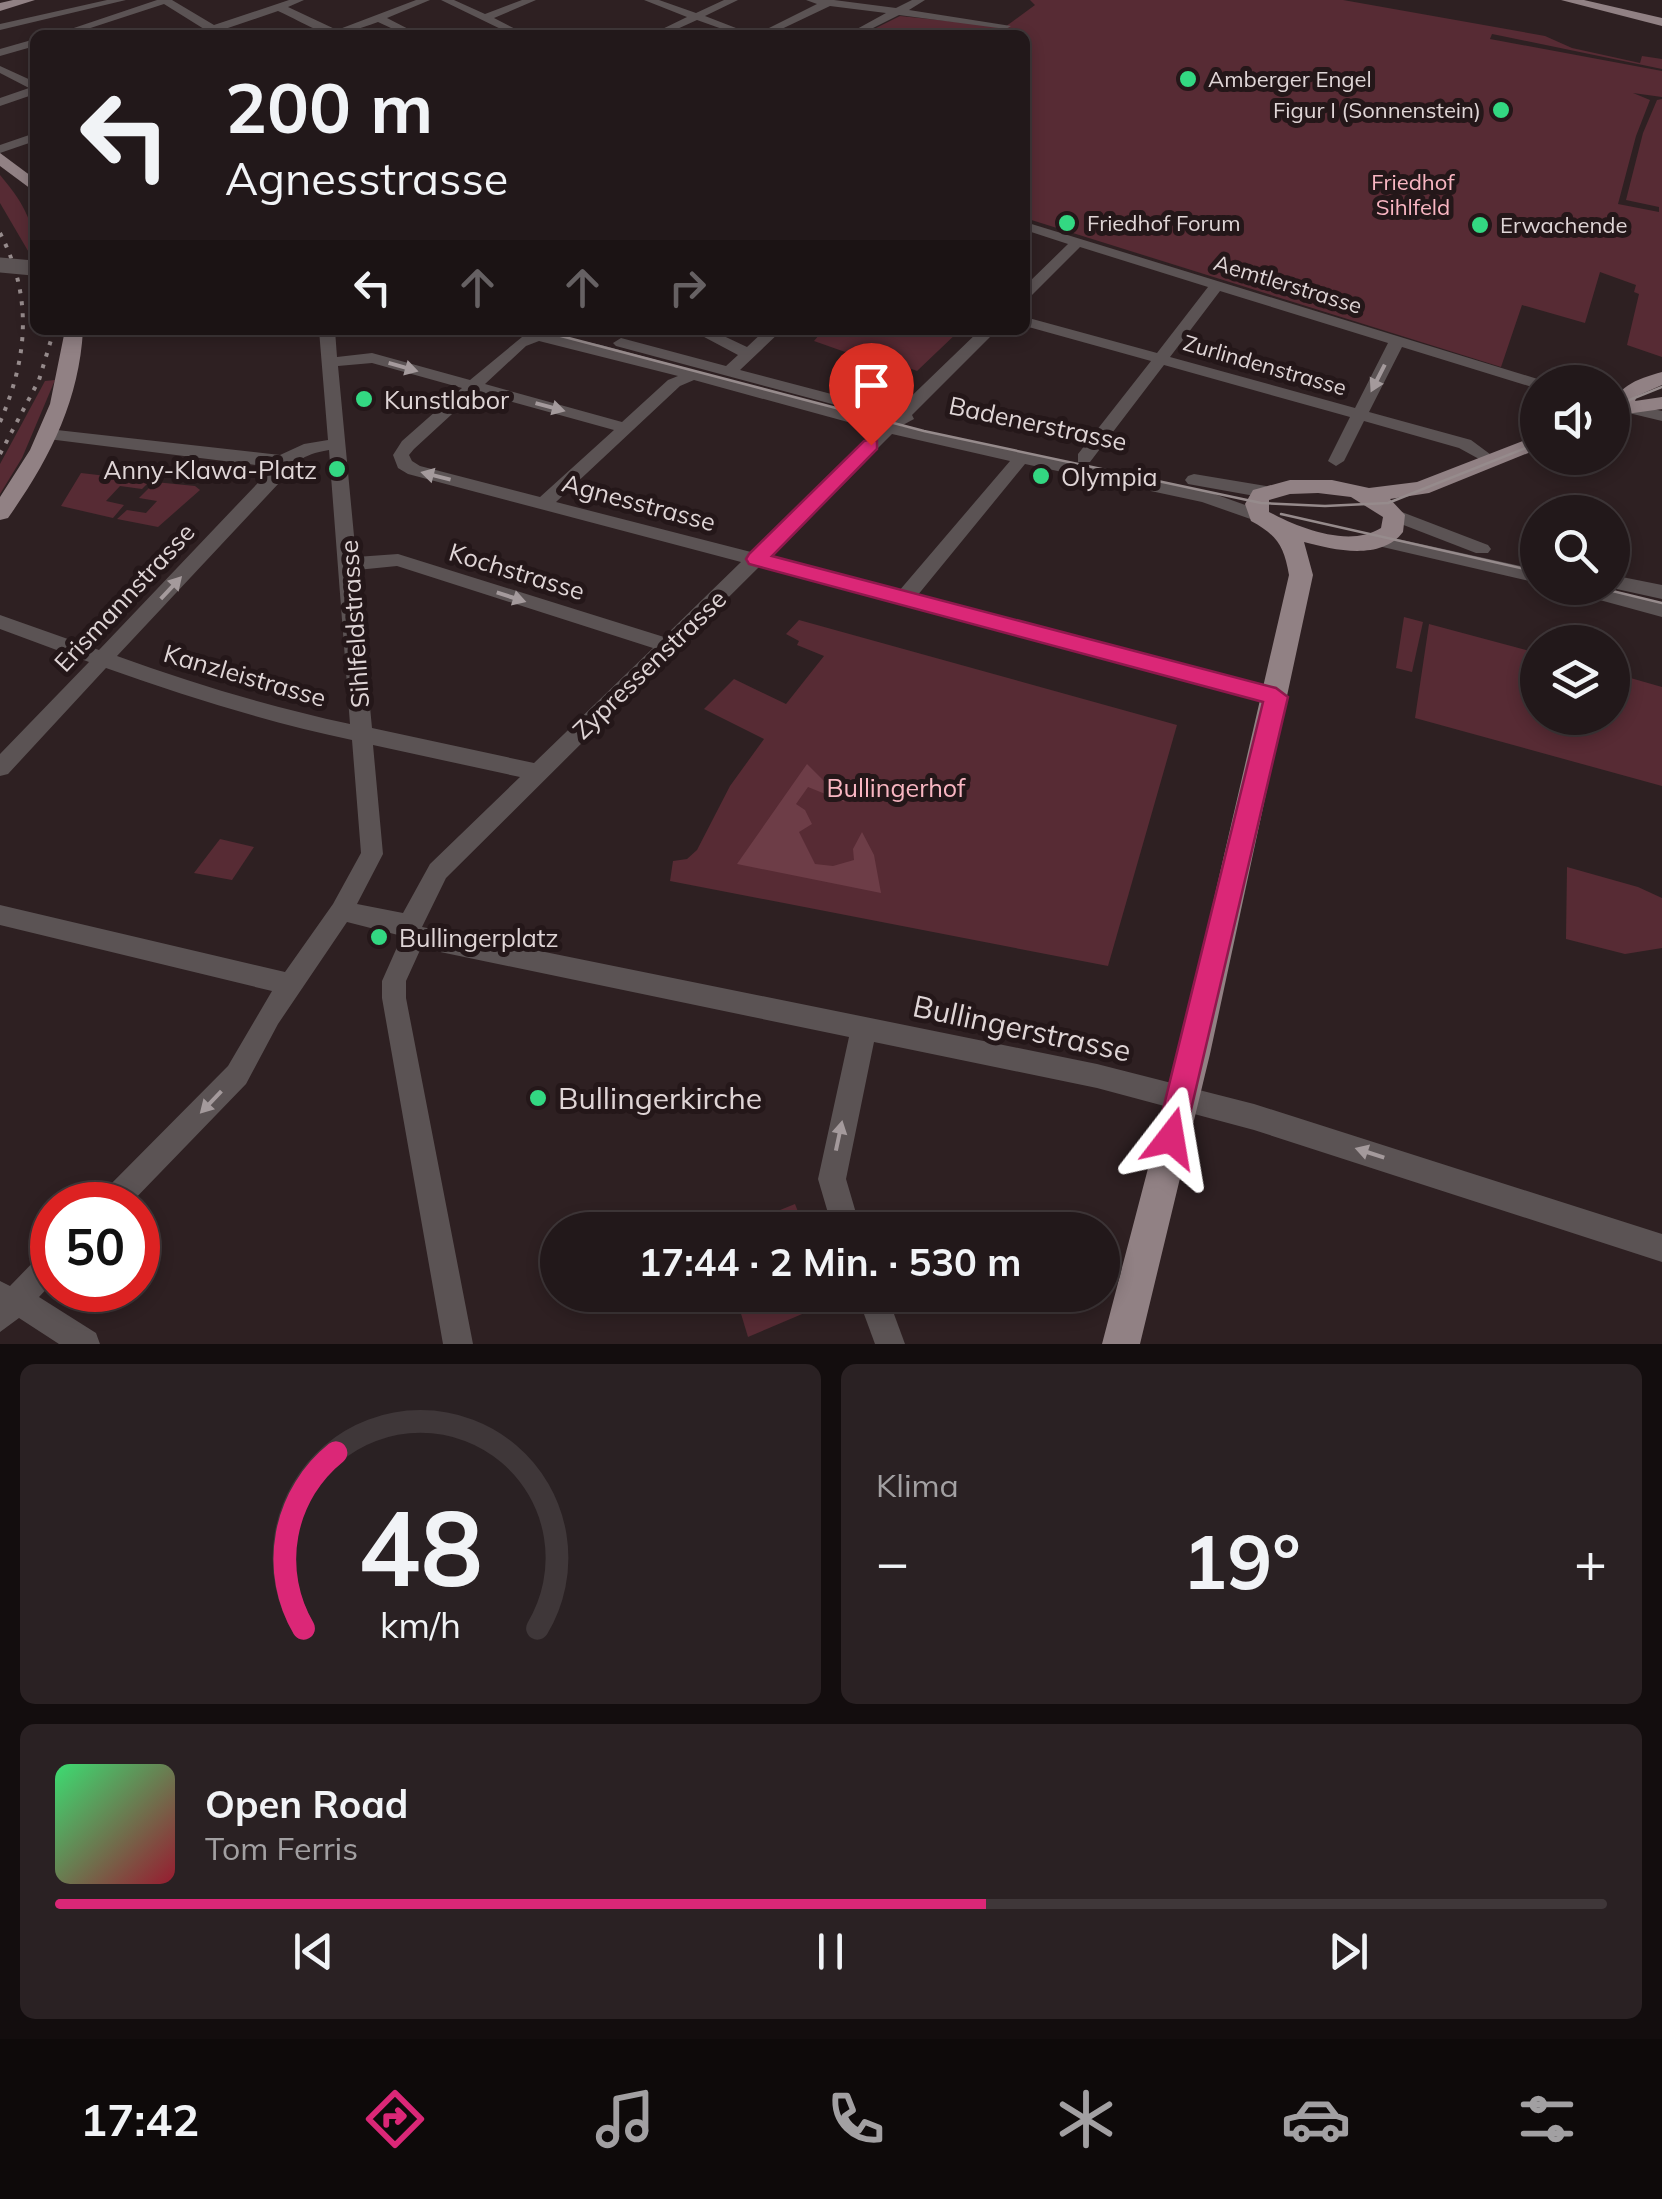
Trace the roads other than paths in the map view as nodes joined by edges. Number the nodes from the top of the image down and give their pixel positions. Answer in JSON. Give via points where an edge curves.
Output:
{"nodes":[{"id":1,"x":120,"y":0,"type":"edge"},
{"id":2,"x":166,"y":0,"type":"edge"},
{"id":3,"x":298,"y":0,"type":"edge"},
{"id":4,"x":425,"y":0,"type":"edge"},
{"id":5,"x":446,"y":0,"type":"edge"},
{"id":6,"x":530,"y":0,"type":"edge"},
{"id":7,"x":649,"y":0,"type":"edge"},
{"id":8,"x":733,"y":0,"type":"edge"},
{"id":9,"x":811,"y":0,"type":"edge"},
{"id":10,"x":920,"y":0,"type":"edge"},
{"id":11,"x":1568,"y":0,"type":"edge"},
{"id":12,"x":1576,"y":0,"type":"edge"},
{"id":13,"x":24,"y":1,"type":"edge"},
{"id":14,"x":826,"y":3,"type":"junction"},
{"id":15,"x":0,"y":7,"type":"edge"},
{"id":16,"x":279,"y":7,"type":"junction"},
{"id":17,"x":894,"y":13,"type":"junction"},
{"id":18,"x":689,"y":14,"type":"junction"},
{"id":19,"x":1662,"y":14,"type":"edge"},
{"id":20,"x":51,"y":16,"type":"junction"},
{"id":21,"x":378,"y":18,"type":"junction"},
{"id":22,"x":485,"y":18,"type":"junction"},
{"id":23,"x":1662,"y":22,"type":"edge"},
{"id":24,"x":1006,"y":26,"type":"dead end"},
{"id":25,"x":0,"y":27,"type":"edge"},
{"id":26,"x":77,"y":29,"type":"junction"},
{"id":27,"x":509,"y":29,"type":"edge"},
{"id":28,"x":74,"y":30,"type":"edge"},
{"id":29,"x":214,"y":30,"type":"edge"},
{"id":30,"x":222,"y":30,"type":"edge"},
{"id":31,"x":327,"y":30,"type":"edge"},
{"id":32,"x":346,"y":30,"type":"edge"},
{"id":33,"x":404,"y":30,"type":"edge"},
{"id":34,"x":663,"y":30,"type":"edge"},
{"id":35,"x":735,"y":30,"type":"edge"},
{"id":36,"x":770,"y":30,"type":"edge"},
{"id":37,"x":861,"y":30,"type":"edge"},
{"id":38,"x":30,"y":44,"type":"edge"},
{"id":39,"x":0,"y":53,"type":"edge"},
{"id":40,"x":0,"y":69,"type":"edge"},
{"id":41,"x":30,"y":86,"type":"edge"},
{"id":42,"x":30,"y":91,"type":"edge"},
{"id":43,"x":0,"y":102,"type":"edge"},
{"id":44,"x":30,"y":139,"type":"edge"},
{"id":45,"x":0,"y":148,"type":"edge"},
{"id":46,"x":0,"y":158,"type":"edge"},
{"id":47,"x":30,"y":183,"type":"edge"},
{"id":48,"x":1030,"y":228,"type":"edge"},
{"id":49,"x":1078,"y":242,"type":"junction"},
{"id":50,"x":0,"y":266,"type":"edge"},
{"id":51,"x":30,"y":268,"type":"edge"},
{"id":52,"x":1217,"y":285,"type":"junction"},
{"id":53,"x":1030,"y":289,"type":"edge"},
{"id":54,"x":1030,"y":322,"type":"edge"},
{"id":55,"x":73,"y":335,"type":"edge"},
{"id":56,"x":329,"y":335,"type":"edge"},
{"id":57,"x":533,"y":335,"type":"edge"},
{"id":58,"x":590,"y":335,"type":"edge"},
{"id":59,"x":709,"y":335,"type":"edge"},
{"id":60,"x":768,"y":335,"type":"edge"},
{"id":61,"x":984,"y":335,"type":"edge"},
{"id":62,"x":537,"y":336,"type":"junction"},
{"id":63,"x":1397,"y":341,"type":"junction"},
{"id":64,"x":747,"y":353,"type":"junction"},
{"id":65,"x":1160,"y":359,"type":"junction"},
{"id":66,"x":332,"y":362,"type":"junction"},
{"id":67,"x":730,"y":371,"type":"junction"},
{"id":68,"x":690,"y":376,"type":"junction"},
{"id":69,"x":1662,"y":378,"type":"edge"},
{"id":70,"x":1520,"y":379,"type":"edge"},
{"id":71,"x":474,"y":386,"type":"junction"},
{"id":72,"x":1630,"y":392,"type":"edge"},
{"id":73,"x":1662,"y":403,"type":"edge"},
{"id":74,"x":1630,"y":406,"type":"edge"},
{"id":75,"x":1630,"y":410,"type":"edge"},
{"id":76,"x":1359,"y":415,"type":"junction"},
{"id":77,"x":1662,"y":416,"type":"edge"},
{"id":78,"x":894,"y":423,"type":"junction"},
{"id":79,"x":626,"y":428,"type":"junction"},
{"id":80,"x":48,"y":434,"type":"junction"},
{"id":81,"x":338,"y":443,"type":"junction"},
{"id":82,"x":1520,"y":448,"type":"edge"},
{"id":83,"x":1022,"y":458,"type":"junction"},
{"id":84,"x":1084,"y":458,"type":"junction"},
{"id":85,"x":1490,"y":460,"type":"junction"},
{"id":86,"x":282,"y":461,"type":"junction"},
{"id":87,"x":1336,"y":461,"type":"dead end"},
{"id":88,"x":1421,"y":488,"type":"junction"},
{"id":89,"x":1266,"y":492,"type":"junction"},
{"id":90,"x":1372,"y":496,"type":"junction"},
{"id":91,"x":545,"y":502,"type":"junction"},
{"id":92,"x":0,"y":513,"type":"edge"},
{"id":93,"x":1394,"y":514,"type":"junction"},
{"id":94,"x":1269,"y":522,"type":"junction"},
{"id":95,"x":1380,"y":541,"type":"junction"},
{"id":96,"x":1354,"y":543,"type":"junction"},
{"id":97,"x":756,"y":559,"type":"junction"},
{"id":98,"x":1520,"y":559,"type":"edge"},
{"id":99,"x":350,"y":564,"type":"junction"},
{"id":100,"x":1520,"y":572,"type":"edge"},
{"id":101,"x":1301,"y":576,"type":"junction"},
{"id":102,"x":1630,"y":585,"type":"edge"},
{"id":103,"x":1662,"y":592,"type":"edge"},
{"id":104,"x":904,"y":598,"type":"junction"},
{"id":105,"x":1630,"y":601,"type":"edge"},
{"id":106,"x":1662,"y":610,"type":"edge"},
{"id":107,"x":0,"y":622,"type":"edge"},
{"id":108,"x":666,"y":645,"type":"junction"},
{"id":109,"x":104,"y":660,"type":"junction"},
{"id":110,"x":1276,"y":697,"type":"junction"},
{"id":111,"x":362,"y":736,"type":"junction"},
{"id":112,"x":0,"y":768,"type":"edge"},
{"id":113,"x":538,"y":772,"type":"junction"},
{"id":114,"x":341,"y":911,"type":"junction"},
{"id":115,"x":0,"y":915,"type":"edge"},
{"id":116,"x":412,"y":930,"type":"junction"},
{"id":117,"x":290,"y":984,"type":"junction"},
{"id":118,"x":864,"y":1028,"type":"junction"},
{"id":119,"x":1181,"y":1097,"type":"junction"},
{"id":120,"x":132,"y":1182,"type":"edge"},
{"id":121,"x":842,"y":1212,"type":"edge"},
{"id":122,"x":1662,"y":1248,"type":"edge"},
{"id":123,"x":30,"y":1283,"type":"edge"},
{"id":124,"x":5,"y":1305,"type":"edge"},
{"id":125,"x":878,"y":1312,"type":"edge"},
{"id":126,"x":85,"y":1344,"type":"edge"},
{"id":127,"x":458,"y":1344,"type":"edge"},
{"id":128,"x":890,"y":1344,"type":"edge"},
{"id":129,"x":1121,"y":1344,"type":"edge"}],
"edges":[{"from":1,"to":20,"type":"street"},
{"from":2,"to":26,"type":"street"},
{"from":2,"to":29,"type":"street"},
{"from":3,"to":16,"type":"street"},
{"from":4,"to":21,"type":"street"},
{"from":5,"to":22,"type":"street"},
{"from":6,"to":22,"type":"street"},
{"from":7,"to":18,"type":"street"},
{"from":8,"to":18,"type":"street"},
{"from":9,"to":14,"type":"street"},
{"from":10,"to":17,"type":"street"},
{"from":11,"to":23,"type":"main road"},
{"from":12,"to":19,"type":"main road"},
{"from":13,"to":15,"type":"main road"},
{"from":13,"to":20,"type":"street"},
{"from":14,"to":17,"type":"street"},
{"from":14,"to":36,"type":"street"},
{"from":16,"to":30,"type":"street"},
{"from":16,"to":31,"type":"street"},
{"from":17,"to":24,"type":"street"},
{"from":17,"to":37,"type":"street"},
{"from":18,"to":34,"type":"street"},
{"from":18,"to":35,"type":"street"},
{"from":20,"to":25,"type":"street"},
{"from":20,"to":26,"type":"street"},
{"from":21,"to":32,"type":"street"},
{"from":21,"to":33,"type":"street"},
{"from":22,"to":27,"type":"street"},
{"from":26,"to":28,"type":"street"},
{"from":38,"to":39,"type":"street"},
{"from":40,"to":41,"type":"street"},
{"from":42,"to":43,"type":"street"},
{"from":44,"to":45,"type":"street"},
{"from":46,"to":47,"type":"main road"},
{"from":48,"to":49,"type":"street","name":"Aemtlerstrasse"},
{"from":49,"to":52,"type":"street","name":"Aemtlerstrasse"},
{"from":49,"to":53,"type":"street"},
{"from":50,"to":51,"type":"street","bridge":true},
{"from":52,"to":63,"type":"street","name":"Aemtlerstrasse"},
{"from":52,"to":65,"type":"street"},
{"from":54,"to":65,"type":"street","name":"Zurlindenstrasse"},
{"from":55,"to":80,"type":"main road","via":[[68,378]]},
{"from":56,"to":66,"type":"street","name":"Sihlfeldstrasse"},
{"from":57,"to":62,"type":"street","name":"Badenerstrasse"},
{"from":58,"to":67,"type":"street","name":"Badenerstrasse"},
{"from":59,"to":64,"type":"street"},
{"from":60,"to":64,"type":"street"},
{"from":61,"to":78,"type":"street","name":"Zypressenstrasse"},
{"from":62,"to":68,"type":"street","name":"Badenerstrasse"},
{"from":62,"to":71,"type":"street"},
{"from":63,"to":70,"type":"street","name":"Aemtlerstrasse"},
{"from":63,"to":76,"type":"street","one_way":true},
{"from":64,"to":67,"type":"street"},
{"from":65,"to":76,"type":"street","name":"Zurlindenstrasse"},
{"from":65,"to":84,"type":"street"},
{"from":66,"to":71,"type":"street","one_way":true,"via":[[372,358]]},
{"from":66,"to":81,"type":"street","name":"Sihlfeldstrasse"},
{"from":67,"to":78,"type":"street","name":"Badenerstrasse"},
{"from":68,"to":78,"type":"street","name":"Badenerstrasse"},
{"from":68,"to":79,"type":"street"},
{"from":69,"to":72,"type":"main road"},
{"from":71,"to":79,"type":"street","one_way":true},
{"from":91,"to":71,"type":"street","name":"Agnesstrasse","one_way":true,"via":[[404,464],[408,445]]},
{"from":73,"to":74,"type":"main road"},
{"from":75,"to":77,"type":"street"},
{"from":76,"to":85,"type":"street","name":"Zurlindenstrasse","via":[[1465,444]]},
{"from":76,"to":87,"type":"street"},
{"from":78,"to":83,"type":"street","name":"Badenerstrasse"},
{"from":78,"to":84,"type":"street","name":"Badenerstrasse"},
{"from":78,"to":97,"type":"street","name":"Zypressenstrasse"},
{"from":79,"to":91,"type":"street"},
{"from":80,"to":86,"type":"street"},
{"from":80,"to":92,"type":"main road"},
{"from":81,"to":86,"type":"street"},
{"from":81,"to":99,"type":"street","name":"Sihlfeldstrasse"},
{"from":82,"to":85,"type":"main road"},
{"from":83,"to":94,"type":"street","name":"Badenerstrasse","via":[[1206,497]]},
{"from":83,"to":104,"type":"street"},
{"from":84,"to":89,"type":"street","name":"Badenerstrasse"},
{"from":85,"to":88,"type":"main road"},
{"from":109,"to":86,"type":"street","name":"Erismannstrasse","one_way":true,"via":[[273,479]]},
{"from":88,"to":90,"type":"main road"},
{"from":88,"to":93,"type":"main road"},
{"from":89,"to":90,"type":"main road","via":[[1318,486]]},
{"from":89,"to":94,"type":"main road","via":[[1257,500]]},
{"from":90,"to":93,"type":"main road"},
{"from":91,"to":97,"type":"street","name":"Agnesstrasse"},
{"from":93,"to":95,"type":"main road","via":[[1392,532]]},
{"from":93,"to":98,"type":"street","via":[[1467,546]]},
{"from":94,"to":96,"type":"main road"},
{"from":94,"to":101,"type":"main road","via":[[1295,546]]},
{"from":95,"to":96,"type":"main road"},
{"from":95,"to":100,"type":"street"},
{"from":96,"to":101,"type":"main road","via":[[1324,554]]},
{"from":97,"to":104,"type":"street","name":"Agnesstrasse"},
{"from":97,"to":108,"type":"street","name":"Zypressenstrasse"},
{"from":99,"to":108,"type":"street","name":"Kochstrasse","one_way":true,"via":[[398,560]]},
{"from":99,"to":111,"type":"street","name":"Sihlfeldstrasse"},
{"from":101,"to":110,"type":"main road"},
{"from":102,"to":103,"type":"street"},
{"from":104,"to":110,"type":"street","name":"Agnesstrasse"},
{"from":105,"to":106,"type":"street"},
{"from":107,"to":109,"type":"street","name":"Kanzleistrasse"},
{"from":108,"to":113,"type":"street","name":"Zypressenstrasse"},
{"from":109,"to":111,"type":"street","name":"Kanzleistrasse"},
{"from":109,"to":112,"type":"street","name":"Erismannstrasse"},
{"from":110,"to":119,"type":"main road"},
{"from":111,"to":113,"type":"street","name":"Kanzleistrasse"},
{"from":111,"to":114,"type":"street","name":"Sihlfeldstrasse","via":[[372,854]]},
{"from":113,"to":116,"type":"street","name":"Zypressenstrasse","via":[[438,870]]},
{"from":114,"to":116,"type":"street"},
{"from":114,"to":117,"type":"street"},
{"from":115,"to":117,"type":"street"},
{"from":116,"to":118,"type":"street","name":"Bullingerstrasse"},
{"from":116,"to":127,"type":"street","via":[[394,998]]},
{"from":117,"to":120,"type":"street","one_way":true,"via":[[237,1075]]},
{"from":118,"to":119,"type":"street","name":"Bullingerstrasse"},
{"from":121,"to":118,"type":"street","one_way":true,"via":[[832,1179]]},
{"from":122,"to":119,"type":"street","name":"Bullingerstrasse","one_way":true},
{"from":119,"to":129,"type":"main road"},
{"from":123,"to":124,"type":"street"},
{"from":124,"to":126,"type":"street","via":[[35,1310]]},
{"from":125,"to":128,"type":"street"}]}
